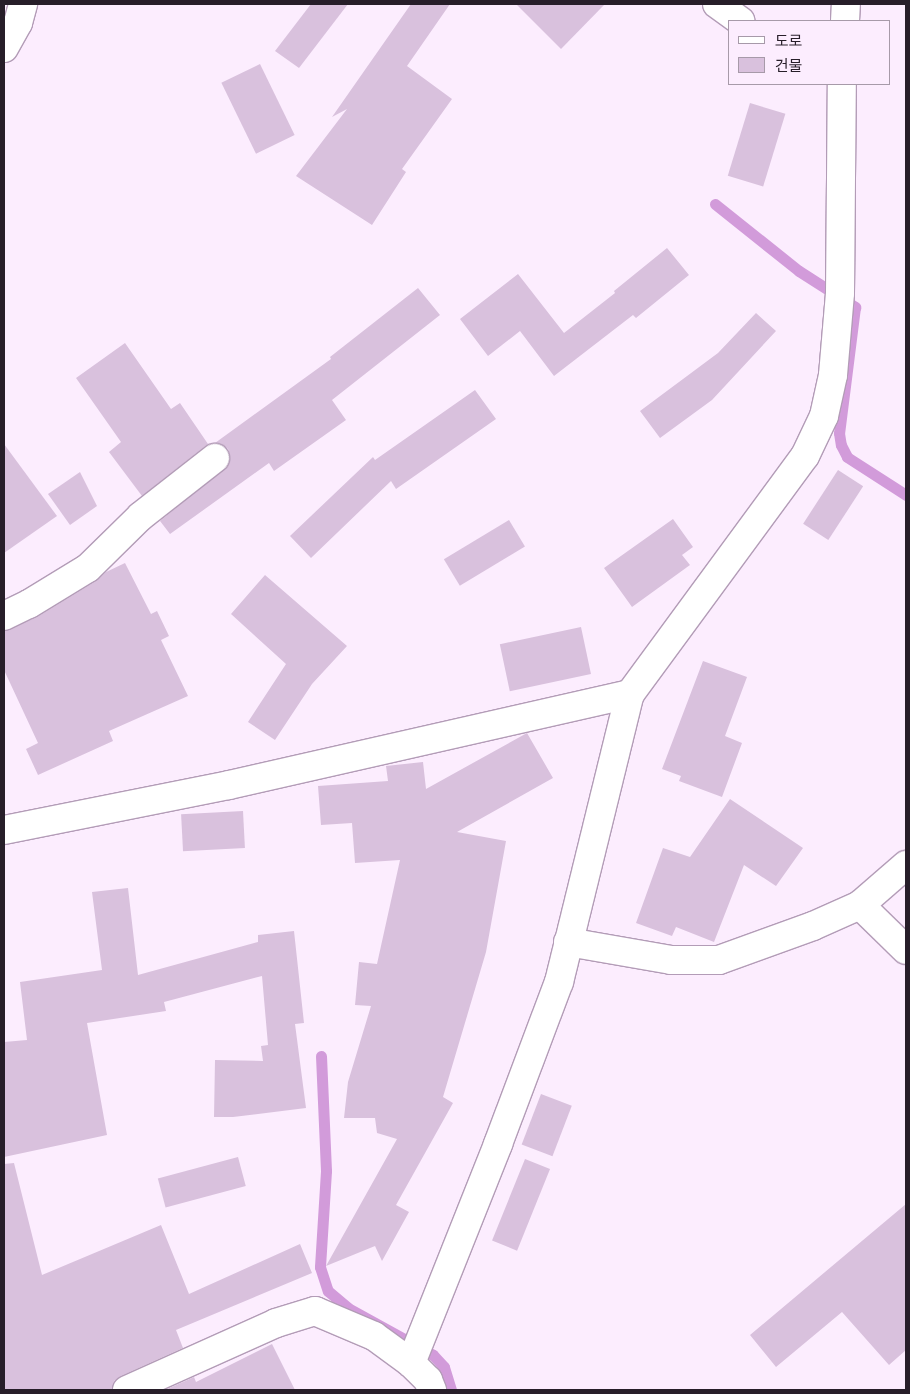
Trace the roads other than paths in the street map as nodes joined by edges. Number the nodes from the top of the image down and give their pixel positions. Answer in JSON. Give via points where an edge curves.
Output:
{"nodes":[{"id":1,"x":23,"y":4,"type":"edge"},
{"id":2,"x":717,"y":4,"type":"edge"},
{"id":3,"x":846,"y":4,"type":"edge"},
{"id":4,"x":739,"y":20,"type":"edge"},
{"id":5,"x":845,"y":20,"type":"edge"},
{"id":6,"x":4,"y":48,"type":"edge"},
{"id":7,"x":842,"y":85,"type":"edge"},
{"id":8,"x":215,"y":458,"type":"dead end"},
{"id":9,"x":4,"y":616,"type":"edge"},
{"id":10,"x":630,"y":694,"type":"junction"},
{"id":11,"x":4,"y":830,"type":"edge"},
{"id":12,"x":906,"y":866,"type":"edge"},
{"id":13,"x":860,"y":905,"type":"junction"},
{"id":14,"x":568,"y":942,"type":"junction"},
{"id":15,"x":906,"y":950,"type":"edge"},
{"id":16,"x":411,"y":1363,"type":"junction"},
{"id":17,"x":128,"y":1390,"type":"edge"},
{"id":18,"x":432,"y":1390,"type":"edge"}],
"edges":[{"from":1,"to":6,"type":"street","via":[[18,23]]},
{"from":2,"to":4,"type":"street"},
{"from":3,"to":5,"type":"street"},
{"from":7,"to":10,"type":"street","via":[[840,298],[833,375],[824,416],[794,472]]},
{"from":8,"to":9,"type":"street","via":[[141,516],[88,568]]},
{"from":10,"to":11,"type":"street","via":[[229,785]]},
{"from":10,"to":14,"type":"street"},
{"from":12,"to":13,"type":"street"},
{"from":13,"to":14,"type":"street","via":[[720,960],[671,960]]},
{"from":13,"to":15,"type":"street"},
{"from":14,"to":16,"type":"street","via":[[559,982]]},
{"from":16,"to":17,"type":"street","via":[[374,1336],[315,1311],[276,1323]]},
{"from":16,"to":18,"type":"street","via":[[428,1380]]}]}
